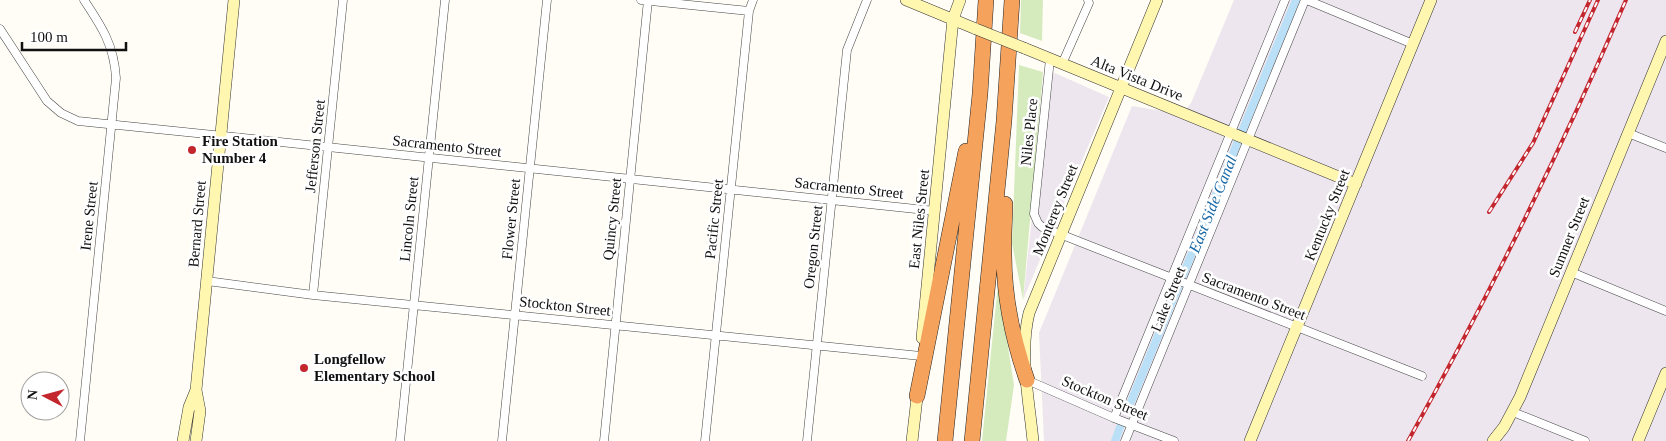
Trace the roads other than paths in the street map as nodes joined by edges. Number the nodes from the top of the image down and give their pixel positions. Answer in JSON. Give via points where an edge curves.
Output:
{"nodes":[{"id":1,"x":84,"y":0,"type":"edge"},
{"id":2,"x":234,"y":0,"type":"edge"},
{"id":3,"x":343,"y":0,"type":"edge"},
{"id":4,"x":445,"y":0,"type":"edge"},
{"id":5,"x":547,"y":0,"type":"edge"},
{"id":6,"x":646,"y":0,"type":"edge"},
{"id":7,"x":753,"y":0,"type":"edge"},
{"id":8,"x":867,"y":0,"type":"edge"},
{"id":9,"x":906,"y":0,"type":"edge"},
{"id":10,"x":960,"y":0,"type":"edge"},
{"id":11,"x":986,"y":0,"type":"edge"},
{"id":12,"x":1012,"y":0,"type":"edge"},
{"id":13,"x":1088,"y":0,"type":"edge"},
{"id":14,"x":1157,"y":0,"type":"edge"},
{"id":15,"x":1285,"y":0,"type":"edge"},
{"id":16,"x":1306,"y":0,"type":"edge"},
{"id":17,"x":1431,"y":0,"type":"edge"},
{"id":18,"x":749,"y":11,"type":"junction"},
{"id":19,"x":953,"y":19,"type":"junction"},
{"id":20,"x":0,"y":29,"type":"edge"},
{"id":21,"x":1666,"y":41,"type":"edge"},
{"id":22,"x":1413,"y":44,"type":"junction"},
{"id":23,"x":1050,"y":59,"type":"junction"},
{"id":24,"x":1062,"y":64,"type":"junction"},
{"id":25,"x":1121,"y":88,"type":"junction"},
{"id":26,"x":980,"y":94,"type":"junction"},
{"id":27,"x":1004,"y":121,"type":"junction"},
{"id":28,"x":112,"y":124,"type":"junction"},
{"id":29,"x":1230,"y":133,"type":"junction"},
{"id":30,"x":1628,"y":133,"type":"junction"},
{"id":31,"x":221,"y":134,"type":"junction"},
{"id":32,"x":1248,"y":140,"type":"junction"},
{"id":33,"x":328,"y":148,"type":"junction"},
{"id":34,"x":1666,"y":148,"type":"edge"},
{"id":35,"x":429,"y":158,"type":"junction"},
{"id":36,"x":530,"y":169,"type":"junction"},
{"id":37,"x":630,"y":179,"type":"junction"},
{"id":38,"x":1356,"y":184,"type":"junction"},
{"id":39,"x":731,"y":190,"type":"junction"},
{"id":40,"x":832,"y":200,"type":"junction"},
{"id":41,"x":1035,"y":207,"type":"joint"},
{"id":42,"x":935,"y":211,"type":"junction"},
{"id":43,"x":1061,"y":235,"type":"junction"},
{"id":44,"x":1571,"y":272,"type":"junction"},
{"id":45,"x":1172,"y":278,"type":"junction"},
{"id":46,"x":207,"y":281,"type":"junction"},
{"id":47,"x":1188,"y":284,"type":"junction"},
{"id":48,"x":313,"y":295,"type":"junction"},
{"id":49,"x":414,"y":305,"type":"junction"},
{"id":50,"x":1666,"y":311,"type":"edge"},
{"id":51,"x":515,"y":315,"type":"junction"},
{"id":52,"x":615,"y":325,"type":"junction"},
{"id":53,"x":1297,"y":327,"type":"junction"},
{"id":54,"x":716,"y":335,"type":"junction"},
{"id":55,"x":817,"y":345,"type":"junction"},
{"id":56,"x":921,"y":356,"type":"junction"},
{"id":57,"x":1666,"y":373,"type":"edge"},
{"id":58,"x":1422,"y":376,"type":"dead end"},
{"id":59,"x":1027,"y":380,"type":"junction"},
{"id":60,"x":196,"y":390,"type":"junction"},
{"id":61,"x":917,"y":396,"type":"junction"},
{"id":62,"x":1513,"y":412,"type":"junction"},
{"id":63,"x":1114,"y":418,"type":"junction"},
{"id":64,"x":1131,"y":424,"type":"junction"},
{"id":65,"x":80,"y":441,"type":"edge"},
{"id":66,"x":183,"y":441,"type":"edge"},
{"id":67,"x":196,"y":441,"type":"edge"},
{"id":68,"x":400,"y":441,"type":"edge"},
{"id":69,"x":502,"y":441,"type":"edge"},
{"id":70,"x":604,"y":441,"type":"edge"},
{"id":71,"x":706,"y":441,"type":"edge"},
{"id":72,"x":807,"y":441,"type":"edge"},
{"id":73,"x":912,"y":441,"type":"edge"},
{"id":74,"x":945,"y":441,"type":"edge"},
{"id":75,"x":972,"y":441,"type":"edge"},
{"id":76,"x":1033,"y":441,"type":"edge"},
{"id":77,"x":1125,"y":441,"type":"edge"},
{"id":78,"x":1174,"y":441,"type":"edge"},
{"id":79,"x":1250,"y":441,"type":"edge"},
{"id":80,"x":1493,"y":441,"type":"edge"},
{"id":81,"x":1586,"y":441,"type":"edge"},
{"id":82,"x":1638,"y":441,"type":"edge"}],
"edges":[{"from":1,"to":28,"type":"street","name":"Irene Street","via":[[103,29],[113,53],[116,78]]},
{"from":2,"to":31,"type":"street","name":"Bernard Street"},
{"from":3,"to":33,"type":"street","name":"Jefferson Street"},
{"from":4,"to":35,"type":"street","name":"Lincoln Street"},
{"from":5,"to":36,"type":"street","name":"Flower Street"},
{"from":6,"to":18,"type":"street"},
{"from":6,"to":37,"type":"street","name":"Quincy Street"},
{"from":7,"to":18,"type":"street","name":"Pacific Street"},
{"from":8,"to":40,"type":"street","name":"Oregon Street","via":[[847,50]]},
{"from":9,"to":19,"type":"street","name":"Alta Vista Drive"},
{"from":10,"to":19,"type":"street","name":"East Niles Street"},
{"from":11,"to":26,"type":"highway"},
{"from":12,"to":27,"type":"highway"},
{"from":13,"to":24,"type":"street"},
{"from":14,"to":25,"type":"street","name":"Monterey Street"},
{"from":15,"to":29,"type":"street","name":"Lake Street"},
{"from":16,"to":22,"type":"street"},
{"from":16,"to":32,"type":"street","name":"Lake Street"},
{"from":17,"to":22,"type":"street","name":"Kentucky Street"},
{"from":18,"to":39,"type":"street","name":"Pacific Street"},
{"from":19,"to":23,"type":"street","name":"Alta Vista Drive","bridge":true},
{"from":19,"to":42,"type":"street","name":"East Niles Street"},
{"from":20,"to":28,"type":"street","name":"Sacramento Street","via":[[54,108],[69,118]]},
{"from":21,"to":30,"type":"street","name":"Sumner Street"},
{"from":22,"to":38,"type":"street","name":"Kentucky Street"},
{"from":23,"to":24,"type":"street","name":"Alta Vista Drive"},
{"from":23,"to":41,"type":"street","name":"Niles Place"},
{"from":24,"to":25,"type":"street","name":"Alta Vista Drive"},
{"from":25,"to":29,"type":"street","name":"Alta Vista Drive"},
{"from":25,"to":43,"type":"street","name":"Monterey Street"},
{"from":26,"to":61,"type":"highway","via":[[974,107]]},
{"from":26,"to":74,"type":"highway"},
{"from":27,"to":59,"type":"highway","via":[[1006,288],[1018,353]]},
{"from":27,"to":75,"type":"highway"},
{"from":28,"to":31,"type":"street","name":"Sacramento Street"},
{"from":28,"to":65,"type":"street","name":"Irene Street"},
{"from":29,"to":32,"type":"street","name":"Alta Vista Drive"},
{"from":29,"to":45,"type":"street","name":"Lake Street"},
{"from":30,"to":34,"type":"street"},
{"from":30,"to":44,"type":"street","name":"Sumner Street"},
{"from":31,"to":33,"type":"street","name":"Sacramento Street"},
{"from":31,"to":46,"type":"street","name":"Bernard Street"},
{"from":32,"to":38,"type":"street","name":"Alta Vista Drive"},
{"from":32,"to":47,"type":"street","name":"Lake Street"},
{"from":33,"to":35,"type":"street","name":"Sacramento Street"},
{"from":33,"to":48,"type":"street","name":"Jefferson Street"},
{"from":35,"to":36,"type":"street","name":"Sacramento Street"},
{"from":35,"to":49,"type":"street","name":"Lincoln Street"},
{"from":36,"to":37,"type":"street","name":"Sacramento Street"},
{"from":36,"to":51,"type":"street","name":"Flower Street"},
{"from":37,"to":39,"type":"street","name":"Sacramento Street"},
{"from":37,"to":52,"type":"street","name":"Quincy Street"},
{"from":38,"to":53,"type":"street","name":"Kentucky Street"},
{"from":39,"to":40,"type":"street","name":"Sacramento Street"},
{"from":39,"to":54,"type":"street","name":"Pacific Street"},
{"from":40,"to":42,"type":"street","name":"Sacramento Street"},
{"from":40,"to":55,"type":"street","name":"Oregon Street"},
{"from":41,"to":43,"type":"street","name":"Sacramento Street","via":[[1038,223]]},
{"from":42,"to":56,"type":"street","name":"East Niles Street"},
{"from":43,"to":45,"type":"street","name":"Sacramento Street"},
{"from":43,"to":59,"type":"street","name":"Monterey Street","via":[[1026,326],[1024,354]]},
{"from":44,"to":50,"type":"street"},
{"from":44,"to":62,"type":"street","name":"Sumner Street"},
{"from":45,"to":47,"type":"street","name":"Sacramento Street"},
{"from":45,"to":63,"type":"street","name":"Lake Street"},
{"from":46,"to":48,"type":"street","name":"Stockton Street"},
{"from":46,"to":60,"type":"street","name":"Bernard Street"},
{"from":47,"to":53,"type":"street","name":"Sacramento Street"},
{"from":47,"to":64,"type":"street","name":"Lake Street"},
{"from":48,"to":49,"type":"street","name":"Stockton Street"},
{"from":49,"to":51,"type":"street","name":"Stockton Street"},
{"from":49,"to":68,"type":"street","name":"Lincoln Street"},
{"from":51,"to":52,"type":"street","name":"Stockton Street"},
{"from":51,"to":69,"type":"street","name":"Flower Street"},
{"from":52,"to":54,"type":"street","name":"Stockton Street"},
{"from":52,"to":70,"type":"street","name":"Quincy Street"},
{"from":53,"to":58,"type":"street","name":"Sacramento Street"},
{"from":53,"to":79,"type":"street","name":"Kentucky Street"},
{"from":54,"to":55,"type":"street","name":"Stockton Street"},
{"from":54,"to":71,"type":"street","name":"Pacific Street"},
{"from":55,"to":56,"type":"street","name":"Stockton Street"},
{"from":55,"to":72,"type":"street","name":"Oregon Street"},
{"from":56,"to":61,"type":"street","name":"East Niles Street"},
{"from":57,"to":82,"type":"street"},
{"from":59,"to":63,"type":"street","name":"Stockton Street"},
{"from":59,"to":76,"type":"street","name":"Monterey Street"},
{"from":60,"to":66,"type":"street","name":"Bernard Street","via":[[189,407]]},
{"from":60,"to":67,"type":"street","name":"Bernard Street","via":[[200,411]]},
{"from":61,"to":73,"type":"street","name":"East Niles Street"},
{"from":62,"to":80,"type":"street","name":"Sumner Street"},
{"from":62,"to":81,"type":"street"},
{"from":63,"to":64,"type":"street","name":"Stockton Street"},
{"from":64,"to":77,"type":"street","name":"Lake Street"},
{"from":64,"to":78,"type":"street","name":"Stockton Street"}]}
